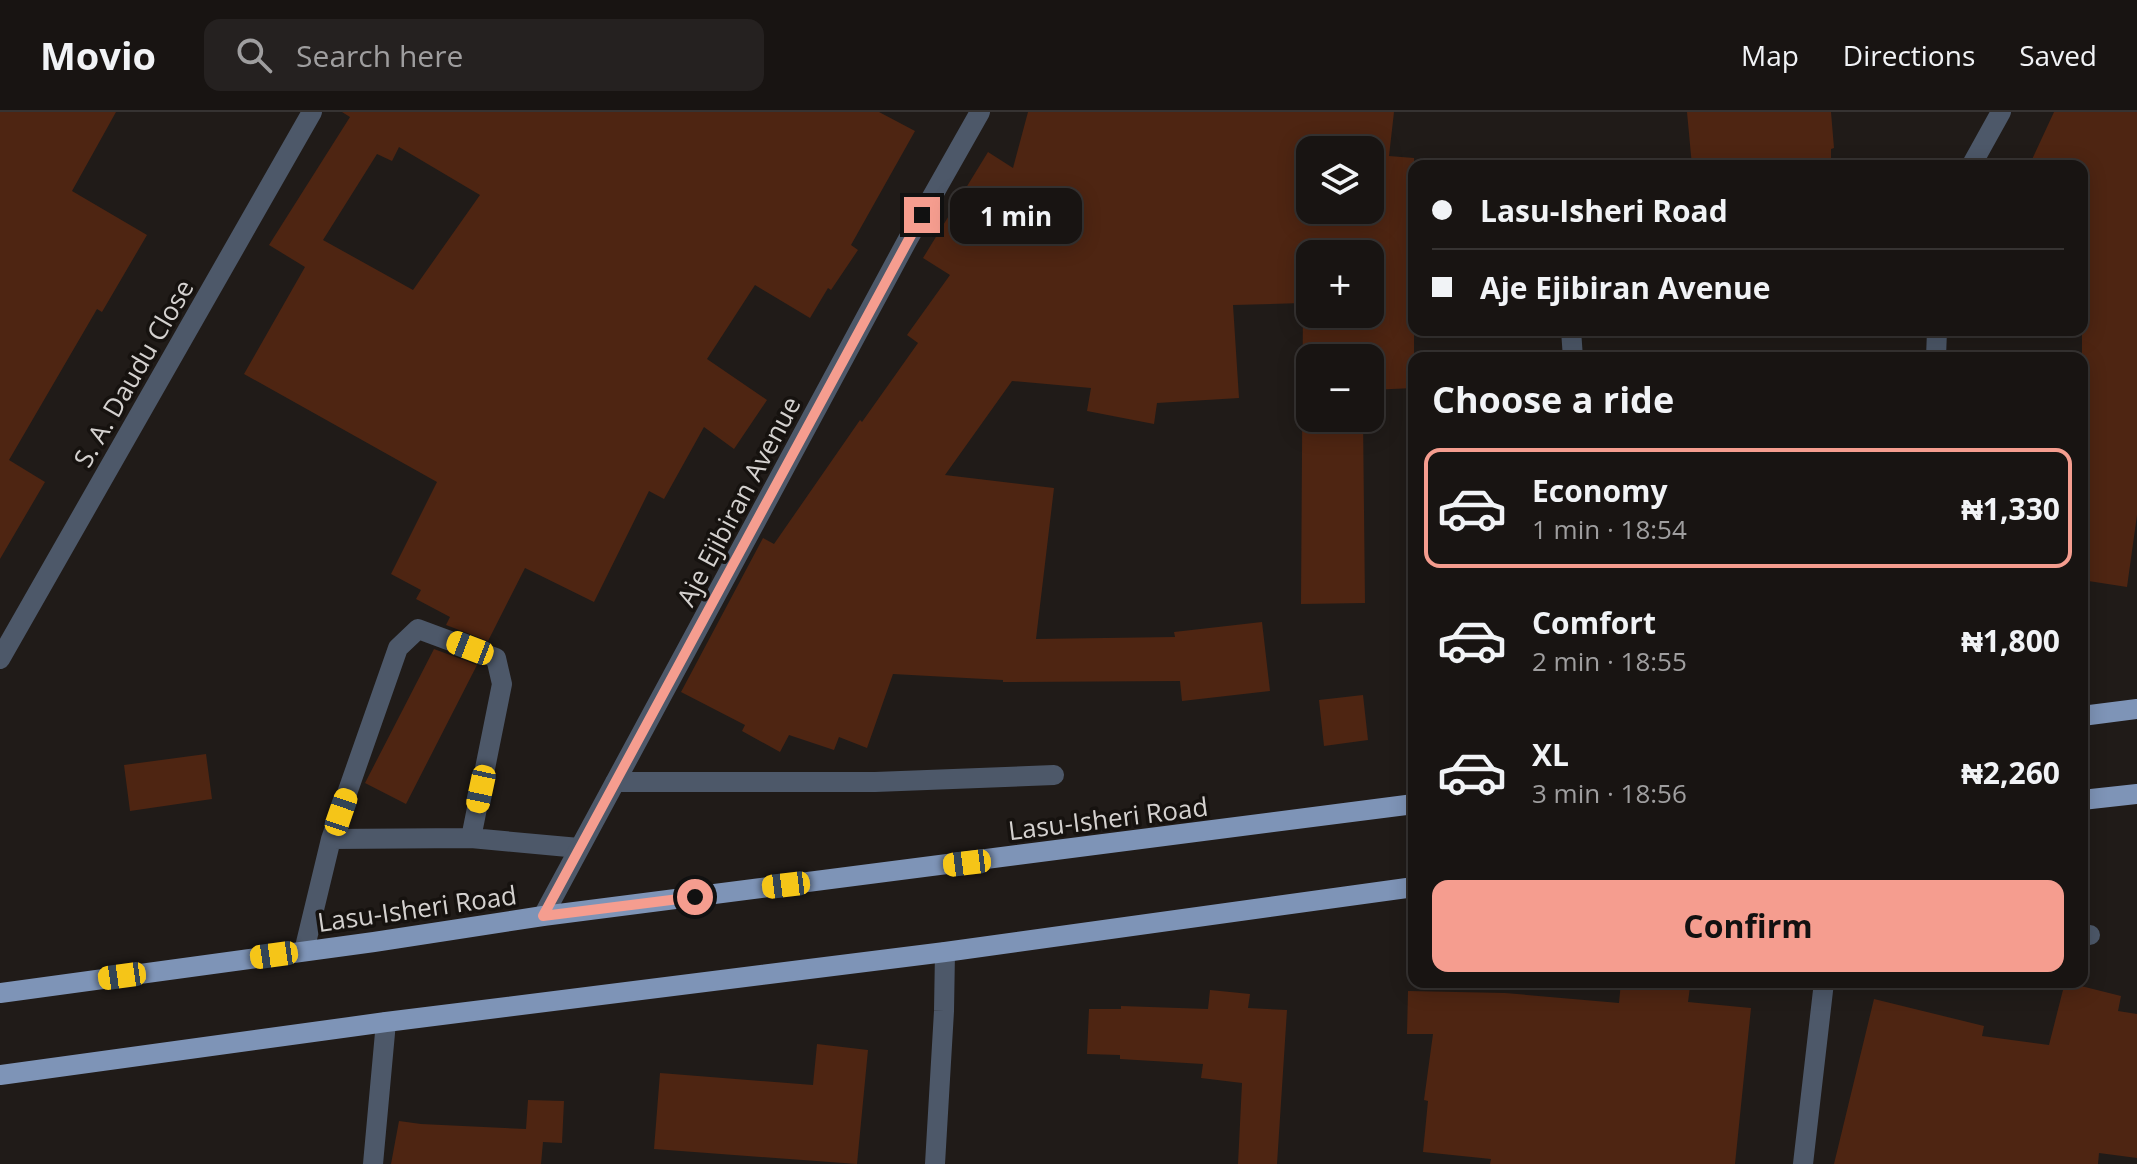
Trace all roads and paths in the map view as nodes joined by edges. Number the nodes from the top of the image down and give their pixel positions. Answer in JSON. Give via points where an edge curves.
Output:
{"nodes":[{"id":1,"x":312,"y":112,"type":"edge"},
{"id":2,"x":980,"y":112,"type":"edge"},
{"id":3,"x":2001,"y":112,"type":"edge"},
{"id":4,"x":1974,"y":160,"type":"edge"},
{"id":5,"x":0,"y":659,"type":"edge"},
{"id":6,"x":2137,"y":709,"type":"edge"},
{"id":7,"x":2088,"y":715,"type":"edge"},
{"id":8,"x":1054,"y":775,"type":"dead end"},
{"id":9,"x":615,"y":782,"type":"junction"},
{"id":10,"x":2137,"y":794,"type":"edge"},
{"id":11,"x":2088,"y":799,"type":"edge"},
{"id":12,"x":1408,"y":805,"type":"edge"},
{"id":13,"x":471,"y":838,"type":"junction"},
{"id":14,"x":331,"y":839,"type":"junction"},
{"id":15,"x":579,"y":848,"type":"junction"},
{"id":16,"x":1408,"y":888,"type":"edge"},
{"id":17,"x":543,"y":916,"type":"junction"},
{"id":18,"x":304,"y":951,"type":"junction"},
{"id":19,"x":945,"y":952,"type":"junction"},
{"id":20,"x":1823,"y":988,"type":"edge"},
{"id":21,"x":0,"y":993,"type":"edge"},
{"id":22,"x":386,"y":1022,"type":"junction"},
{"id":23,"x":0,"y":1075,"type":"edge"},
{"id":24,"x":373,"y":1164,"type":"edge"},
{"id":25,"x":935,"y":1164,"type":"edge"},
{"id":26,"x":1803,"y":1164,"type":"edge"}],
"edges":[{"from":1,"to":5,"type":"street","name":"S. A. Daudu Close"},
{"from":2,"to":9,"type":"street","name":"Aje Ejibiran Avenue"},
{"from":3,"to":4,"type":"street"},
{"from":6,"to":7,"type":"main road"},
{"from":8,"to":9,"type":"street","via":[[875,782]]},
{"from":9,"to":15,"type":"street","name":"Aje Ejibiran Avenue"},
{"from":10,"to":11,"type":"main road"},
{"from":12,"to":17,"type":"main road","name":"Lasu-Isheri Road"},
{"from":13,"to":14,"type":"street"},
{"from":13,"to":14,"type":"street","via":[[502,684],[496,658],[418,629],[398,648]]},
{"from":13,"to":15,"type":"street"},
{"from":14,"to":18,"type":"street"},
{"from":15,"to":17,"type":"street","name":"Aje Ejibiran Avenue"},
{"from":16,"to":19,"type":"main road"},
{"from":17,"to":18,"type":"main road","name":"Lasu-Isheri Road"},
{"from":18,"to":21,"type":"main road","name":"Lasu-Isheri Road"},
{"from":19,"to":22,"type":"main road"},
{"from":19,"to":25,"type":"street"},
{"from":20,"to":26,"type":"street"},
{"from":22,"to":23,"type":"main road"},
{"from":22,"to":24,"type":"street"}]}
